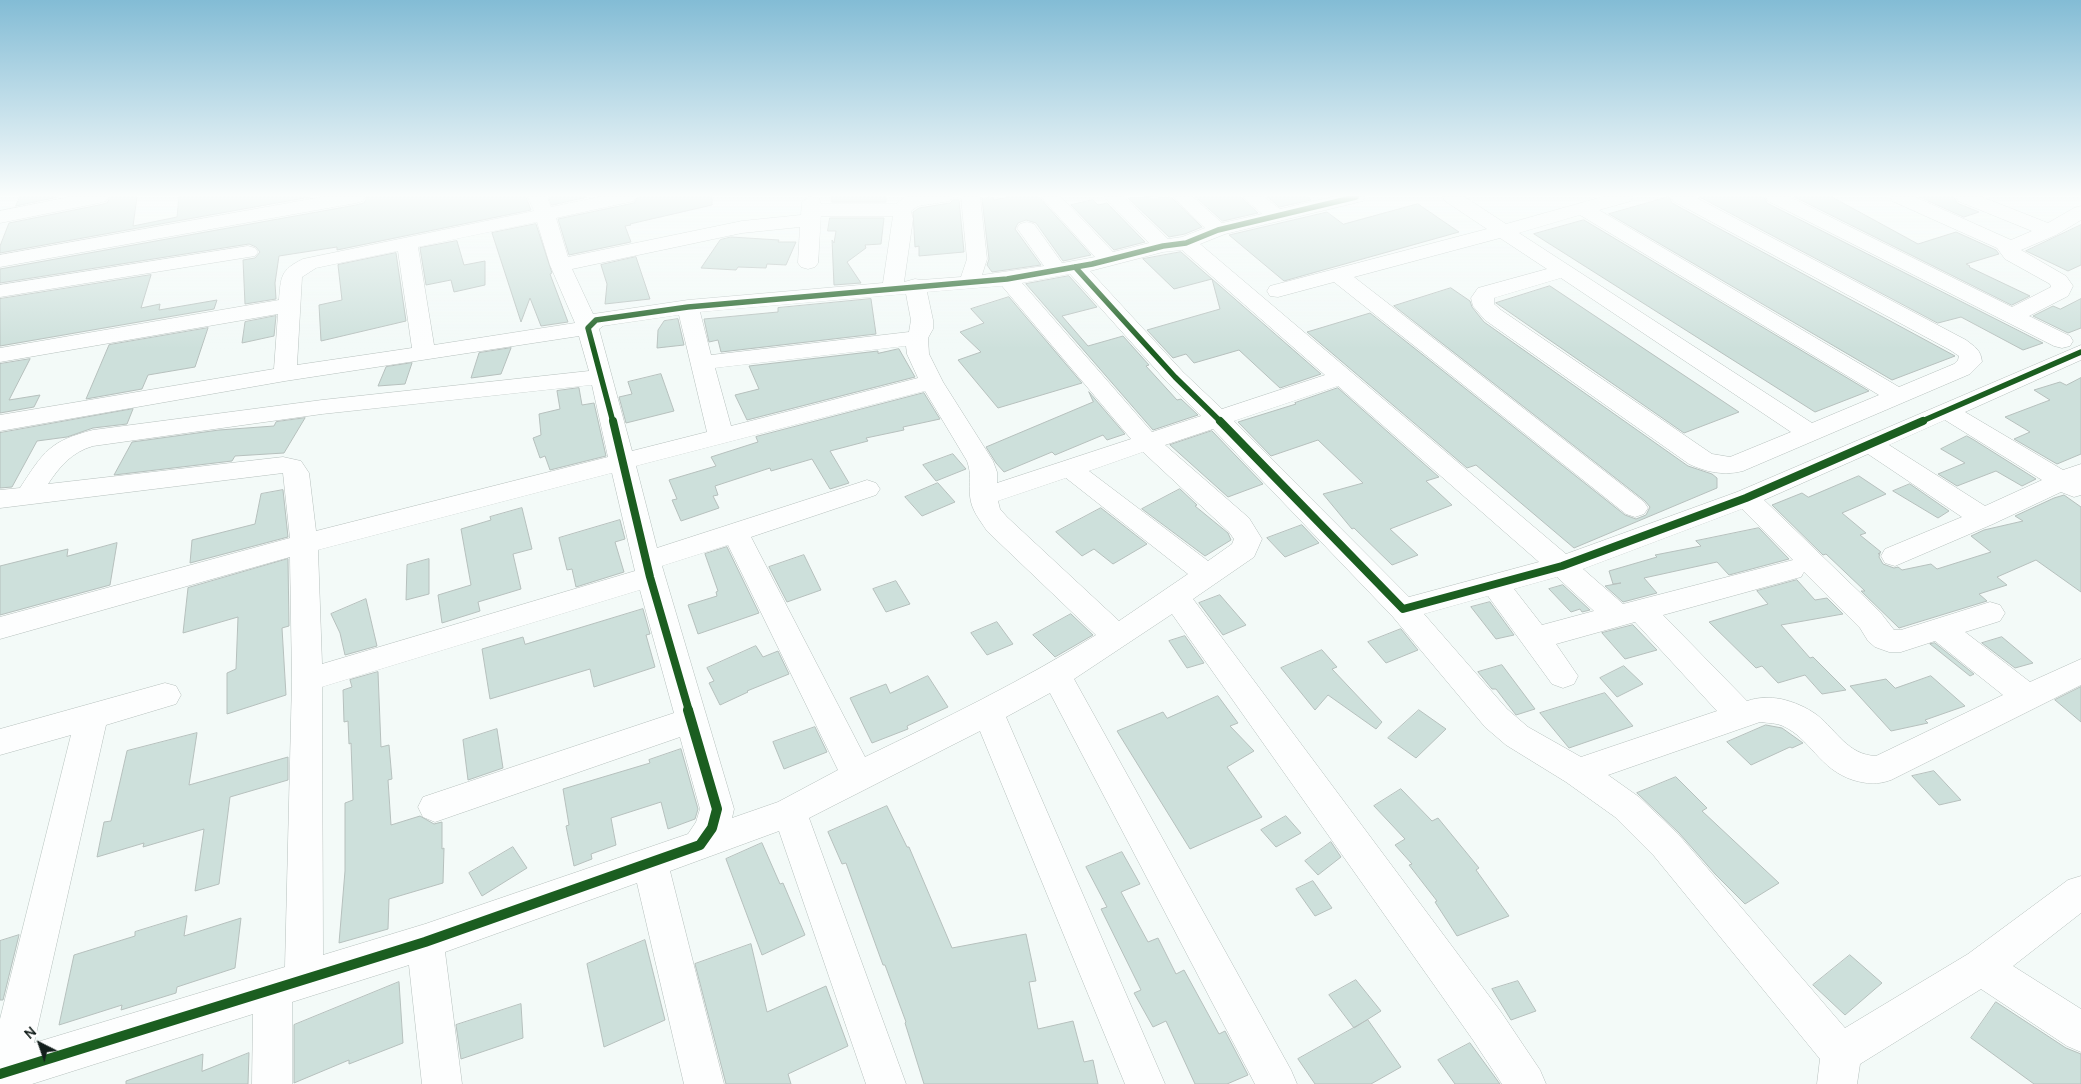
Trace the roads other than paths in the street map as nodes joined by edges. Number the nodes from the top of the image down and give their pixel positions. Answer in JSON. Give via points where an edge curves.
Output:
{"nodes":[{"id":1,"x":75,"y":248,"type":"edge"},
{"id":2,"x":389,"y":248,"type":"edge"},
{"id":3,"x":408,"y":248,"type":"edge"},
{"id":4,"x":554,"y":248,"type":"edge"},
{"id":5,"x":642,"y":248,"type":"edge"},
{"id":6,"x":809,"y":248,"type":"edge"},
{"id":7,"x":903,"y":248,"type":"edge"},
{"id":8,"x":976,"y":248,"type":"edge"},
{"id":9,"x":1046,"y":248,"type":"edge"},
{"id":10,"x":1097,"y":248,"type":"edge"},
{"id":11,"x":1163,"y":248,"type":"edge"},
{"id":12,"x":1177,"y":248,"type":"edge"},
{"id":13,"x":1445,"y":248,"type":"edge"},
{"id":14,"x":1527,"y":248,"type":"edge"},
{"id":15,"x":1647,"y":248,"type":"edge"},
{"id":16,"x":1775,"y":248,"type":"edge"},
{"id":17,"x":1875,"y":248,"type":"edge"},
{"id":18,"x":2010,"y":249,"type":"edge"},
{"id":19,"x":248,"y":252,"type":"dead end"},
{"id":20,"x":1109,"y":260,"type":"junction"},
{"id":21,"x":0,"y":261,"type":"edge"},
{"id":22,"x":808,"y":263,"type":"dead end"},
{"id":23,"x":560,"y":265,"type":"junction"},
{"id":24,"x":1065,"y":268,"type":"junction"},
{"id":25,"x":1563,"y":271,"type":"junction"},
{"id":26,"x":1338,"y":276,"type":"junction"},
{"id":27,"x":1006,"y":278,"type":"junction"},
{"id":28,"x":970,"y":281,"type":"junction"},
{"id":29,"x":904,"y":286,"type":"junction"},
{"id":30,"x":1278,"y":291,"type":"dead end"},
{"id":31,"x":0,"y":292,"type":"edge"},
{"id":32,"x":290,"y":305,"type":"junction"},
{"id":33,"x":688,"y":307,"type":"junction"},
{"id":34,"x":2011,"y":316,"type":"junction"},
{"id":35,"x":588,"y":328,"type":"junction"},
{"id":36,"x":917,"y":338,"type":"junction"},
{"id":37,"x":2072,"y":346,"type":"edge"},
{"id":38,"x":424,"y":352,"type":"junction"},
{"id":39,"x":0,"y":355,"type":"edge"},
{"id":40,"x":702,"y":362,"type":"junction"},
{"id":41,"x":285,"y":374,"type":"junction"},
{"id":42,"x":1343,"y":377,"type":"junction"},
{"id":43,"x":602,"y":378,"type":"junction"},
{"id":44,"x":931,"y":382,"type":"junction"},
{"id":45,"x":1897,"y":396,"type":"junction"},
{"id":46,"x":1947,"y":412,"type":"junction"},
{"id":47,"x":1218,"y":418,"type":"junction"},
{"id":48,"x":0,"y":423,"type":"edge"},
{"id":49,"x":1810,"y":433,"type":"junction"},
{"id":50,"x":722,"y":436,"type":"junction"},
{"id":51,"x":1147,"y":442,"type":"junction"},
{"id":52,"x":1870,"y":445,"type":"junction"},
{"id":53,"x":622,"y":461,"type":"junction"},
{"id":54,"x":1070,"y":468,"type":"junction"},
{"id":55,"x":2075,"y":482,"type":"edge"},
{"id":56,"x":867,"y":489,"type":"dead end"},
{"id":57,"x":28,"y":496,"type":"junction"},
{"id":58,"x":983,"y":497,"type":"junction"},
{"id":59,"x":1746,"y":498,"type":"junction"},
{"id":60,"x":0,"y":499,"type":"edge"},
{"id":61,"x":1635,"y":508,"type":"dead end"},
{"id":62,"x":1984,"y":518,"type":"junction"},
{"id":63,"x":735,"y":532,"type":"junction"},
{"id":64,"x":304,"y":544,"type":"junction"},
{"id":65,"x":1895,"y":556,"type":"dead end"},
{"id":66,"x":1562,"y":566,"type":"junction"},
{"id":67,"x":648,"y":569,"type":"junction"},
{"id":68,"x":1791,"y":570,"type":"dead end"},
{"id":69,"x":1208,"y":575,"type":"junction"},
{"id":70,"x":1495,"y":584,"type":"junction"},
{"id":71,"x":1176,"y":596,"type":"junction"},
{"id":72,"x":1403,"y":609,"type":"junction"},
{"id":73,"x":1629,"y":613,"type":"junction"},
{"id":74,"x":1990,"y":613,"type":"dead end"},
{"id":75,"x":0,"y":628,"type":"edge"},
{"id":76,"x":1940,"y":629,"type":"junction"},
{"id":77,"x":1117,"y":637,"type":"junction"},
{"id":78,"x":1535,"y":638,"type":"junction"},
{"id":79,"x":2081,"y":671,"type":"edge"},
{"id":80,"x":1056,"y":675,"type":"junction"},
{"id":81,"x":1563,"y":676,"type":"dead end"},
{"id":82,"x":307,"y":680,"type":"junction"},
{"id":83,"x":165,"y":695,"type":"dead end"},
{"id":84,"x":2027,"y":697,"type":"junction"},
{"id":85,"x":988,"y":712,"type":"junction"},
{"id":86,"x":1740,"y":714,"type":"junction"},
{"id":87,"x":92,"y":716,"type":"junction"},
{"id":88,"x":692,"y":720,"type":"junction"},
{"id":89,"x":0,"y":742,"type":"edge"},
{"id":90,"x":1578,"y":772,"type":"junction"},
{"id":91,"x":858,"y":776,"type":"junction"},
{"id":92,"x":435,"y":807,"type":"dead end"},
{"id":93,"x":790,"y":812,"type":"junction"},
{"id":94,"x":700,"y":845,"type":"junction"},
{"id":95,"x":650,"y":864,"type":"junction"},
{"id":96,"x":2081,"y":892,"type":"edge"},
{"id":97,"x":425,"y":942,"type":"junction"},
{"id":98,"x":1981,"y":967,"type":"junction"},
{"id":99,"x":288,"y":984,"type":"junction"},
{"id":100,"x":2081,"y":1032,"type":"edge"},
{"id":101,"x":1839,"y":1068,"type":"edge"},
{"id":102,"x":4,"y":1077,"type":"edge"},
{"id":103,"x":272,"y":1084,"type":"edge"},
{"id":104,"x":442,"y":1084,"type":"edge"},
{"id":105,"x":704,"y":1084,"type":"edge"},
{"id":106,"x":886,"y":1084,"type":"edge"},
{"id":107,"x":1145,"y":1084,"type":"edge"},
{"id":108,"x":1277,"y":1084,"type":"edge"},
{"id":109,"x":1526,"y":1084,"type":"edge"}],
"edges":[{"from":1,"to":21,"type":"street"},
{"from":2,"to":32,"type":"street","via":[[310,263],[300,268],[292,275]]},
{"from":3,"to":38,"type":"street"},
{"from":4,"to":23,"type":"street"},
{"from":5,"to":23,"type":"street"},
{"from":6,"to":22,"type":"street"},
{"from":7,"to":29,"type":"street"},
{"from":8,"to":28,"type":"street","via":[[977,259]]},
{"from":9,"to":24,"type":"street"},
{"from":10,"to":20,"type":"street"},
{"from":11,"to":20,"type":"street"},
{"from":12,"to":42,"type":"street"},
{"from":13,"to":26,"type":"street"},
{"from":14,"to":25,"type":"street"},
{"from":15,"to":45,"type":"street"},
{"from":16,"to":45,"type":"street","via":[[1970,354],[1970,362],[1962,369]]},
{"from":17,"to":34,"type":"street"},
{"from":18,"to":34,"type":"street","via":[[2012,255],[2059,280],[2062,286],[2060,291]]},
{"from":19,"to":31,"type":"street"},
{"from":20,"to":24,"type":"street"},
{"from":23,"to":35,"type":"street"},
{"from":24,"to":27,"type":"street"},
{"from":24,"to":47,"type":"street"},
{"from":25,"to":49,"type":"street"},
{"from":25,"to":49,"type":"street","via":[[1486,293],[1482,298],[1484,306],[1710,463],[1734,465]]},
{"from":26,"to":30,"type":"street"},
{"from":26,"to":61,"type":"street"},
{"from":27,"to":28,"type":"street"},
{"from":27,"to":51,"type":"street"},
{"from":28,"to":29,"type":"street"},
{"from":29,"to":33,"type":"street"},
{"from":29,"to":36,"type":"street","via":[[922,320]]},
{"from":32,"to":39,"type":"street"},
{"from":32,"to":41,"type":"street"},
{"from":33,"to":35,"type":"street","via":[[609,317],[596,320]]},
{"from":33,"to":40,"type":"street"},
{"from":34,"to":37,"type":"street"},
{"from":35,"to":38,"type":"street"},
{"from":35,"to":43,"type":"street"},
{"from":36,"to":40,"type":"street"},
{"from":36,"to":44,"type":"street","via":[[918,354]]},
{"from":37,"to":46,"type":"street"},
{"from":38,"to":41,"type":"street"},
{"from":40,"to":50,"type":"street"},
{"from":41,"to":48,"type":"street"},
{"from":42,"to":47,"type":"street"},
{"from":42,"to":66,"type":"street"},
{"from":43,"to":53,"type":"street"},
{"from":43,"to":57,"type":"street","via":[[322,407],[86,440],[55,455]]},
{"from":44,"to":50,"type":"street"},
{"from":44,"to":58,"type":"street","via":[[980,461],[984,472]]},
{"from":45,"to":49,"type":"street"},
{"from":46,"to":52,"type":"street"},
{"from":46,"to":55,"type":"street"},
{"from":47,"to":51,"type":"street"},
{"from":47,"to":72,"type":"street"},
{"from":50,"to":53,"type":"street"},
{"from":51,"to":54,"type":"street"},
{"from":51,"to":69,"type":"street","via":[[1240,525],[1248,539],[1244,550]]},
{"from":52,"to":59,"type":"street"},
{"from":52,"to":62,"type":"street"},
{"from":53,"to":64,"type":"street"},
{"from":53,"to":67,"type":"street"},
{"from":54,"to":58,"type":"street"},
{"from":54,"to":69,"type":"street"},
{"from":55,"to":62,"type":"street"},
{"from":56,"to":63,"type":"street"},
{"from":57,"to":60,"type":"street"},
{"from":57,"to":64,"type":"street","via":[[283,465],[296,473]]},
{"from":58,"to":77,"type":"street","via":[[987,511],[997,524]]},
{"from":59,"to":66,"type":"street"},
{"from":59,"to":76,"type":"street","via":[[1870,620],[1881,637],[1894,642]]},
{"from":62,"to":65,"type":"street"},
{"from":63,"to":67,"type":"street"},
{"from":63,"to":91,"type":"street"},
{"from":64,"to":75,"type":"street"},
{"from":64,"to":82,"type":"street"},
{"from":66,"to":70,"type":"street"},
{"from":66,"to":73,"type":"street"},
{"from":67,"to":82,"type":"street"},
{"from":67,"to":88,"type":"street"},
{"from":68,"to":73,"type":"street"},
{"from":69,"to":71,"type":"street"},
{"from":70,"to":72,"type":"street"},
{"from":70,"to":78,"type":"street"},
{"from":71,"to":77,"type":"street"},
{"from":71,"to":109,"type":"street"},
{"from":72,"to":90,"type":"street","via":[[1496,718],[1517,736]]},
{"from":73,"to":78,"type":"street"},
{"from":73,"to":86,"type":"street"},
{"from":74,"to":76,"type":"street"},
{"from":76,"to":84,"type":"street"},
{"from":77,"to":80,"type":"street"},
{"from":78,"to":81,"type":"street"},
{"from":79,"to":84,"type":"street"},
{"from":80,"to":85,"type":"street"},
{"from":80,"to":108,"type":"street"},
{"from":82,"to":99,"type":"street"},
{"from":83,"to":87,"type":"street"},
{"from":84,"to":86,"type":"street","via":[[1878,770],[1864,771],[1843,760],[1797,718],[1760,709]]},
{"from":85,"to":91,"type":"street"},
{"from":85,"to":107,"type":"street"},
{"from":86,"to":90,"type":"street"},
{"from":87,"to":89,"type":"street"},
{"from":87,"to":102,"type":"street"},
{"from":88,"to":92,"type":"street"},
{"from":88,"to":94,"type":"street","via":[[717,809],[712,828]]},
{"from":90,"to":101,"type":"street","via":[[1627,807],[1666,845]]},
{"from":91,"to":93,"type":"street"},
{"from":93,"to":94,"type":"street"},
{"from":93,"to":106,"type":"street"},
{"from":94,"to":95,"type":"street"},
{"from":95,"to":97,"type":"street"},
{"from":95,"to":105,"type":"street"},
{"from":96,"to":98,"type":"street"},
{"from":97,"to":99,"type":"street"},
{"from":97,"to":104,"type":"street"},
{"from":98,"to":100,"type":"street"},
{"from":98,"to":101,"type":"street"},
{"from":99,"to":102,"type":"street"},
{"from":99,"to":103,"type":"street"}]}
